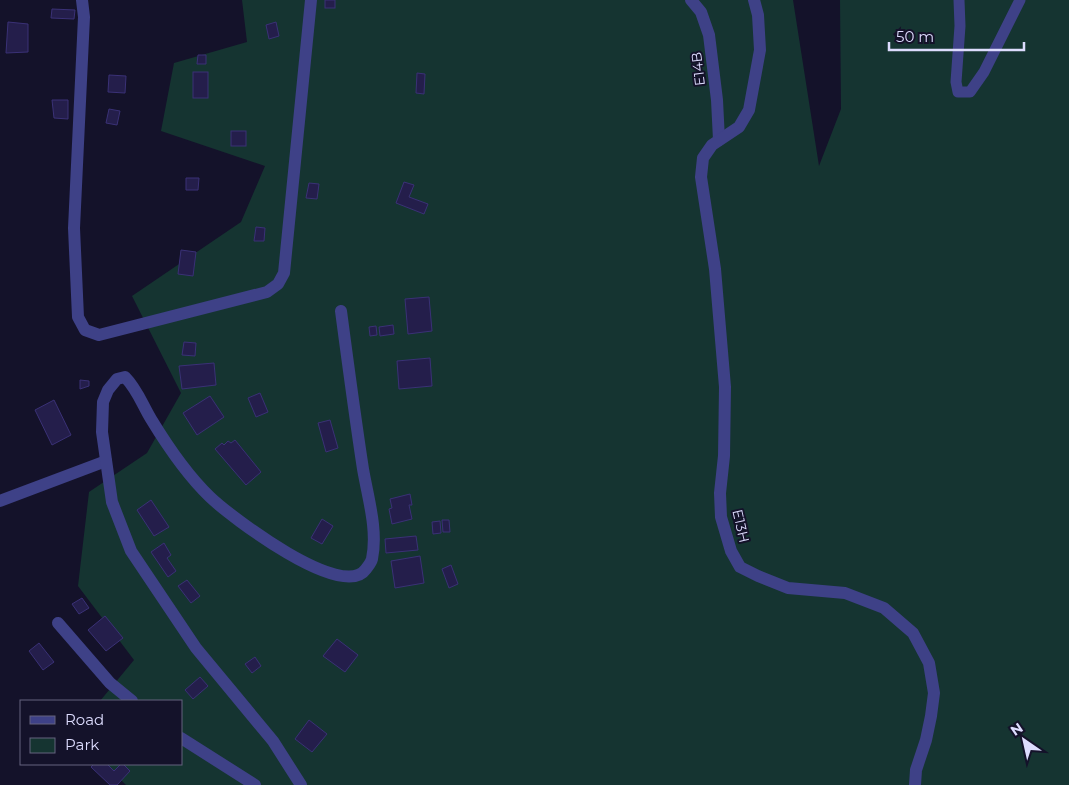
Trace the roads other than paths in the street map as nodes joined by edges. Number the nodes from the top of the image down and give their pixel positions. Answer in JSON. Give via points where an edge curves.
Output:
{"nodes":[{"id":1,"x":82,"y":0,"type":"edge"},
{"id":2,"x":311,"y":0,"type":"edge"},
{"id":3,"x":690,"y":0,"type":"edge"},
{"id":4,"x":754,"y":0,"type":"edge"},
{"id":5,"x":959,"y":0,"type":"edge"},
{"id":6,"x":1020,"y":0,"type":"edge"},
{"id":7,"x":719,"y":140,"type":"junction"},
{"id":8,"x":341,"y":311,"type":"dead end"},
{"id":9,"x":106,"y":461,"type":"junction"},
{"id":10,"x":0,"y":501,"type":"edge"},
{"id":11,"x":58,"y":623,"type":"dead end"},
{"id":12,"x":131,"y":700,"type":"edge"},
{"id":13,"x":182,"y":739,"type":"edge"},
{"id":14,"x":255,"y":785,"type":"edge"},
{"id":15,"x":301,"y":785,"type":"edge"},
{"id":16,"x":915,"y":785,"type":"edge"}],
"edges":[{"from":1,"to":2,"type":"street","via":[[84,17],[74,228],[78,317],[86,330],[99,335],[267,292],[278,284],[284,273]]},
{"from":3,"to":7,"type":"street","name":"E14B","via":[[701,12],[709,35]]},
{"from":4,"to":7,"type":"street","via":[[760,50],[749,110],[740,127]]},
{"from":5,"to":6,"type":"lane","via":[[958,92],[970,92],[984,72]]},
{"from":7,"to":16,"type":"street","name":"E13H","via":[[703,158],[701,177],[715,269],[725,387],[720,493],[722,517],[731,551],[740,567],[758,576],[788,588],[845,593],[884,608],[913,633],[930,663],[934,693],[932,716],[916,770]]},
{"from":8,"to":9,"type":"street","via":[[373,527],[372,561],[364,572],[348,577],[322,571],[265,539],[211,497],[172,454],[134,386],[125,377],[117,379],[103,402],[102,432]]},
{"from":9,"to":10,"type":"street"},
{"from":9,"to":15,"type":"street","via":[[112,502],[131,551],[196,648],[273,741]]},
{"from":11,"to":12,"type":"street","via":[[110,683]]},
{"from":13,"to":14,"type":"street"}]}
